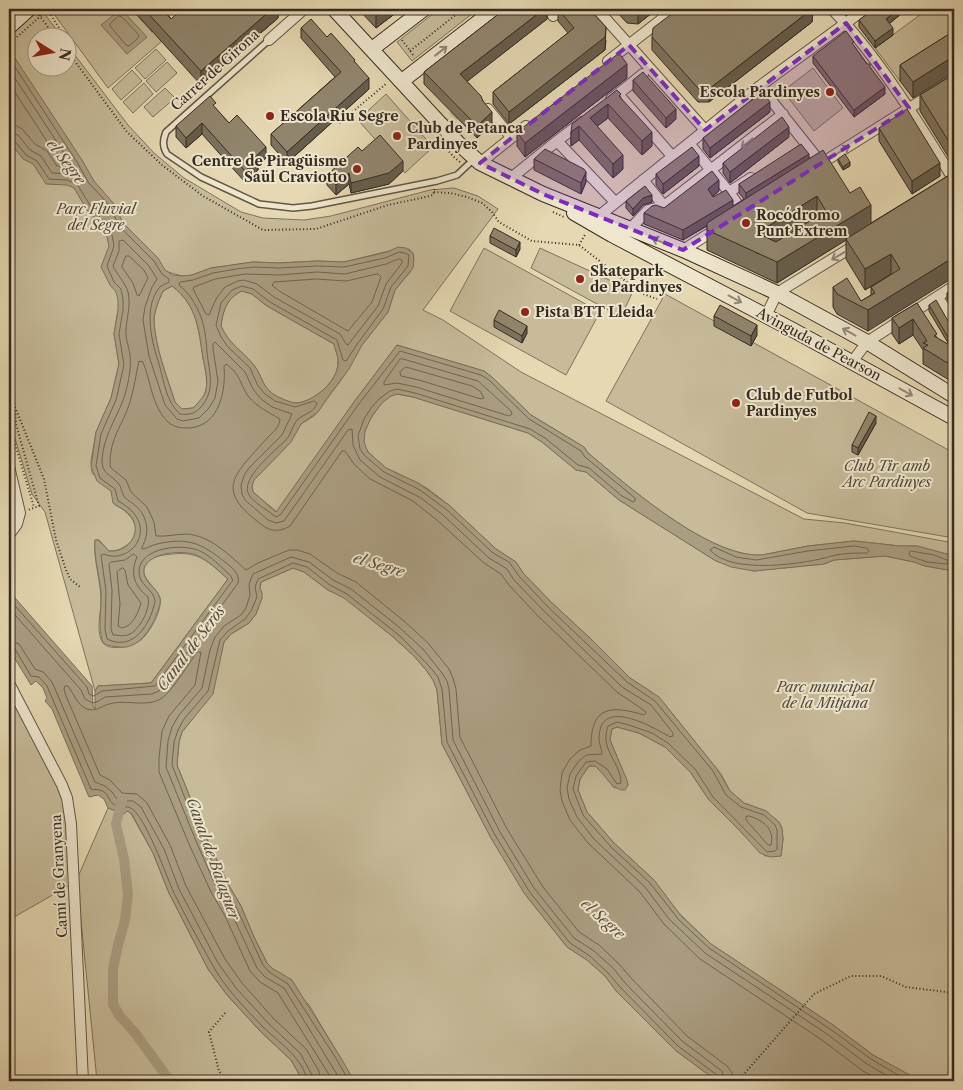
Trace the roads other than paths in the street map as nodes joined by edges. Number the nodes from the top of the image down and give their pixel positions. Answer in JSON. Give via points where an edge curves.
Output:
{"nodes":[{"id":1,"x":30,"y":9,"type":"edge"},
{"id":2,"x":304,"y":9,"type":"edge"},
{"id":3,"x":334,"y":9,"type":"edge"},
{"id":4,"x":424,"y":9,"type":"edge"},
{"id":5,"x":495,"y":9,"type":"edge"},
{"id":6,"x":562,"y":9,"type":"edge"},
{"id":7,"x":597,"y":9,"type":"edge"},
{"id":8,"x":675,"y":9,"type":"edge"},
{"id":9,"x":832,"y":9,"type":"edge"},
{"id":10,"x":865,"y":9,"type":"edge"},
{"id":11,"x":553,"y":16,"type":"dead end"},
{"id":12,"x":846,"y":23,"type":"junction"},
{"id":13,"x":9,"y":27,"type":"edge"},
{"id":14,"x":269,"y":40,"type":"joint"},
{"id":15,"x":629,"y":45,"type":"junction"},
{"id":16,"x":372,"y":49,"type":"junction"},
{"id":17,"x":650,"y":68,"type":"junction"},
{"id":18,"x":598,"y":70,"type":"edge"},
{"id":19,"x":399,"y":78,"type":"junction"},
{"id":20,"x":954,"y":80,"type":"edge"},
{"id":21,"x":760,"y":86,"type":"junction"},
{"id":22,"x":618,"y":94,"type":"junction"},
{"id":23,"x":603,"y":105,"type":"edge"},
{"id":24,"x":909,"y":108,"type":"junction"},
{"id":25,"x":488,"y":109,"type":"edge"},
{"id":26,"x":783,"y":114,"type":"junction"},
{"id":27,"x":588,"y":117,"type":"edge"},
{"id":28,"x":535,"y":119,"type":"edge"},
{"id":29,"x":705,"y":130,"type":"junction"},
{"id":30,"x":511,"y":137,"type":"junction"},
{"id":31,"x":557,"y":141,"type":"junction"},
{"id":32,"x":689,"y":143,"type":"junction"},
{"id":33,"x":804,"y":143,"type":"junction"},
{"id":34,"x":794,"y":149,"type":"edge"},
{"id":35,"x":672,"y":156,"type":"junction"},
{"id":36,"x":478,"y":161,"type":"junction"},
{"id":37,"x":821,"y":163,"type":"junction"},
{"id":38,"x":811,"y":170,"type":"edge"},
{"id":39,"x":711,"y":171,"type":"junction"},
{"id":40,"x":756,"y":174,"type":"edge"},
{"id":41,"x":511,"y":178,"type":"junction"},
{"id":42,"x":643,"y":180,"type":"junction"},
{"id":43,"x":954,"y":180,"type":"edge"},
{"id":44,"x":729,"y":192,"type":"junction"},
{"id":45,"x":615,"y":202,"type":"junction"},
{"id":46,"x":664,"y":206,"type":"junction"},
{"id":47,"x":592,"y":224,"type":"junction"},
{"id":48,"x":630,"y":229,"type":"junction"},
{"id":49,"x":864,"y":240,"type":"edge"},
{"id":50,"x":687,"y":252,"type":"junction"},
{"id":51,"x":659,"y":260,"type":"junction"},
{"id":52,"x":682,"y":272,"type":"junction"},
{"id":53,"x":954,"y":287,"type":"edge"},
{"id":54,"x":776,"y":293,"type":"junction"},
{"id":55,"x":938,"y":297,"type":"junction"},
{"id":56,"x":766,"y":316,"type":"junction"},
{"id":57,"x":954,"y":324,"type":"edge"},
{"id":58,"x":867,"y":342,"type":"junction"},
{"id":59,"x":852,"y":362,"type":"junction"},
{"id":60,"x":953,"y":393,"type":"edge"},
{"id":61,"x":954,"y":418,"type":"edge"},
{"id":62,"x":9,"y":466,"type":"edge"},
{"id":63,"x":9,"y":535,"type":"edge"},
{"id":64,"x":9,"y":683,"type":"edge"},
{"id":65,"x":83,"y":1081,"type":"edge"}],
"edges":[{"from":1,"to":13,"type":"street"},
{"from":2,"to":14,"type":"street","name":"Carrer de Girona"},
{"from":3,"to":16,"type":"street"},
{"from":4,"to":16,"type":"street"},
{"from":19,"to":5,"type":"street","one_way":true,"via":[[422,66]]},
{"from":6,"to":11,"type":"street"},
{"from":7,"to":15,"type":"street"},
{"from":8,"to":15,"type":"street"},
{"from":9,"to":12,"type":"street"},
{"from":10,"to":12,"type":"street"},
{"from":12,"to":21,"type":"street"},
{"from":12,"to":24,"type":"street"},
{"from":14,"to":36,"type":"lane","name":"Carrer de Girona","via":[[166,132],[163,140],[167,154],[201,177],[259,204],[293,208],[457,176]]},
{"from":15,"to":17,"type":"street"},
{"from":15,"to":18,"type":"street"},
{"from":16,"to":19,"type":"street"},
{"from":17,"to":22,"type":"street"},
{"from":17,"to":29,"type":"street"},
{"from":19,"to":36,"type":"street"},
{"from":20,"to":24,"type":"street"},
{"from":21,"to":26,"type":"street"},
{"from":21,"to":29,"type":"street"},
{"from":22,"to":23,"type":"street"},
{"from":22,"to":35,"type":"street"},
{"from":37,"to":24,"type":"street","one_way":true},
{"from":24,"to":43,"type":"street"},
{"from":25,"to":30,"type":"street"},
{"from":26,"to":33,"type":"street"},
{"from":26,"to":39,"type":"street","one_way":true},
{"from":27,"to":31,"type":"street"},
{"from":28,"to":30,"type":"street"},
{"from":29,"to":32,"type":"street"},
{"from":30,"to":36,"type":"street"},
{"from":31,"to":41,"type":"street"},
{"from":31,"to":45,"type":"street"},
{"from":32,"to":35,"type":"street"},
{"from":32,"to":39,"type":"street"},
{"from":33,"to":34,"type":"street"},
{"from":33,"to":37,"type":"street"},
{"from":35,"to":42,"type":"street"},
{"from":36,"to":41,"type":"street"},
{"from":37,"to":38,"type":"street"},
{"from":39,"to":44,"type":"street"},
{"from":39,"to":46,"type":"street"},
{"from":40,"to":44,"type":"street"},
{"from":41,"to":47,"type":"street"},
{"from":42,"to":45,"type":"street"},
{"from":42,"to":46,"type":"street"},
{"from":44,"to":50,"type":"street","via":[[739,215]]},
{"from":45,"to":47,"type":"street"},
{"from":46,"to":48,"type":"street","via":[[648,210]]},
{"from":47,"to":48,"type":"street","name":"Avinguda de Pearson"},
{"from":47,"to":51,"type":"street","name":"Avinguda de Pearson"},
{"from":50,"to":48,"type":"street","name":"Avinguda de Pearson","one_way":true},
{"from":49,"to":54,"type":"street","one_way":true},
{"from":50,"to":51,"type":"street"},
{"from":50,"to":52,"type":"street","via":[[681,261]]},
{"from":50,"to":54,"type":"street","name":"Avinguda de Pearson"},
{"from":51,"to":52,"type":"street","name":"Avinguda de Pearson"},
{"from":52,"to":56,"type":"street","name":"Avinguda de Pearson","one_way":true},
{"from":53,"to":55,"type":"street"},
{"from":54,"to":56,"type":"street"},
{"from":58,"to":54,"type":"street","name":"Avinguda de Pearson","one_way":true},
{"from":55,"to":57,"type":"street"},
{"from":55,"to":58,"type":"street","via":[[922,312]]},
{"from":56,"to":59,"type":"street","name":"Avinguda de Pearson"},
{"from":58,"to":59,"type":"street"},
{"from":58,"to":60,"type":"street","name":"Avinguda de Pearson"},
{"from":59,"to":61,"type":"street","name":"Avinguda de Pearson","one_way":true},
{"from":62,"to":63,"type":"street","via":[[20,513]]},
{"from":64,"to":65,"type":"street","name":"Camí de Granyena","via":[[67,798],[71,824]]}]}
